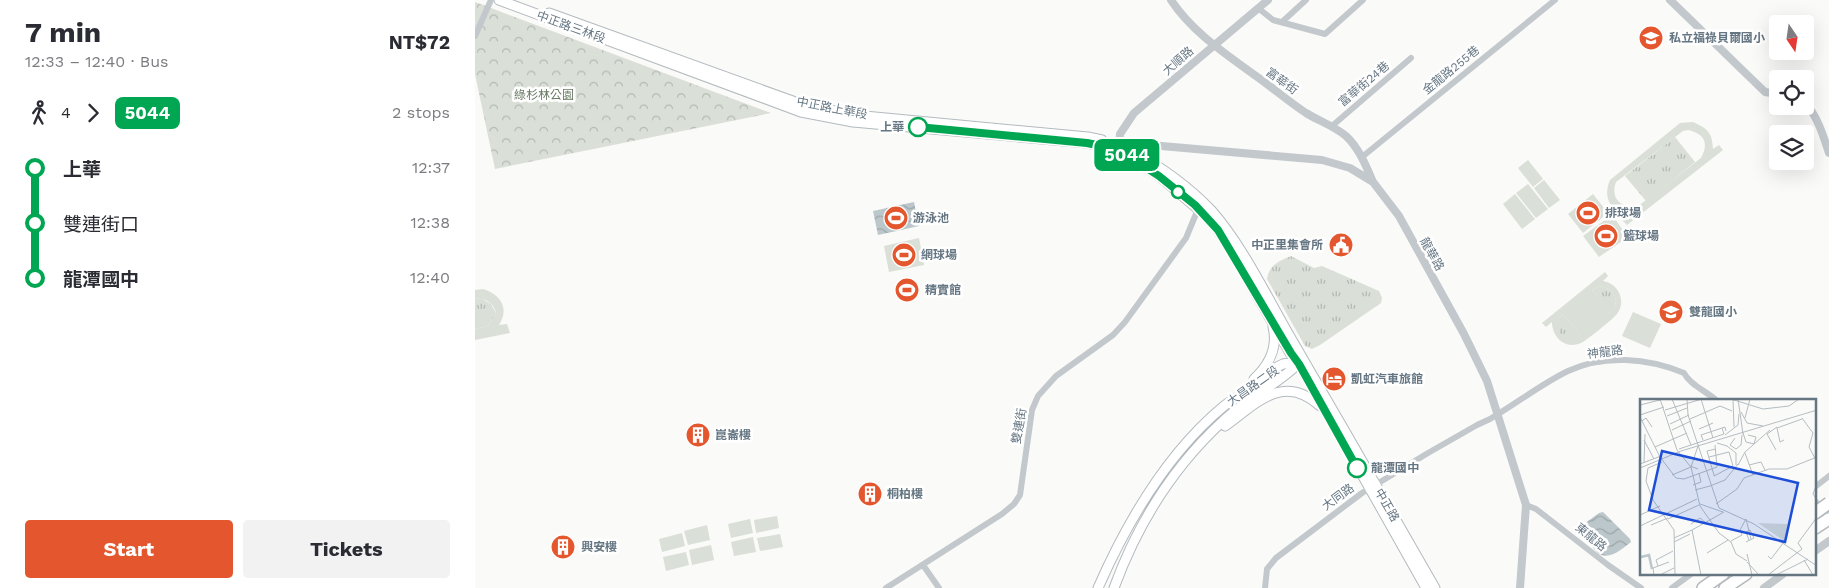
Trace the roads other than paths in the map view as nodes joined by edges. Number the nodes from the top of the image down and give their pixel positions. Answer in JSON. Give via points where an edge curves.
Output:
{"nodes":[{"id":1,"x":491,"y":0,"type":"edge"},
{"id":2,"x":499,"y":0,"type":"edge"},
{"id":3,"x":513,"y":0,"type":"edge"},
{"id":4,"x":1171,"y":0,"type":"edge"},
{"id":5,"x":1267,"y":0,"type":"edge"},
{"id":6,"x":1306,"y":0,"type":"edge"},
{"id":7,"x":1363,"y":0,"type":"edge"},
{"id":8,"x":1555,"y":0,"type":"edge"},
{"id":9,"x":1670,"y":0,"type":"edge"},
{"id":10,"x":1258,"y":8,"type":"junction"},
{"id":11,"x":1282,"y":22,"type":"junction"},
{"id":12,"x":475,"y":36,"type":"edge"},
{"id":13,"x":615,"y":39,"type":"junction"},
{"id":14,"x":1214,"y":44,"type":"junction"},
{"id":15,"x":1411,"y":58,"type":"dead end"},
{"id":16,"x":1769,"y":93,"type":"edge"},
{"id":17,"x":1814,"y":115,"type":"edge"},
{"id":18,"x":1332,"y":126,"type":"junction"},
{"id":19,"x":1118,"y":147,"type":"junction"},
{"id":20,"x":1829,"y":154,"type":"edge"},
{"id":21,"x":1362,"y":157,"type":"junction"},
{"id":22,"x":1373,"y":182,"type":"junction"},
{"id":23,"x":1202,"y":207,"type":"junction"},
{"id":24,"x":1269,"y":314,"type":"junction"},
{"id":25,"x":1299,"y":364,"type":"junction"},
{"id":26,"x":1715,"y":399,"type":"edge"},
{"id":27,"x":1225,"y":406,"type":"junction"},
{"id":28,"x":1498,"y":414,"type":"junction"},
{"id":29,"x":1330,"y":419,"type":"junction"},
{"id":30,"x":1199,"y":446,"type":"junction"},
{"id":31,"x":1829,"y":476,"type":"edge"},
{"id":32,"x":1817,"y":485,"type":"edge"},
{"id":33,"x":1372,"y":487,"type":"junction"},
{"id":34,"x":1527,"y":505,"type":"junction"},
{"id":35,"x":1829,"y":519,"type":"edge"},
{"id":36,"x":1817,"y":527,"type":"edge"},
{"id":37,"x":1829,"y":541,"type":"edge"},
{"id":38,"x":1817,"y":550,"type":"edge"},
{"id":39,"x":923,"y":565,"type":"junction"},
{"id":40,"x":1688,"y":576,"type":"edge"},
{"id":41,"x":1720,"y":576,"type":"edge"},
{"id":42,"x":1742,"y":576,"type":"edge"},
{"id":43,"x":1780,"y":576,"type":"edge"},
{"id":44,"x":886,"y":588,"type":"edge"},
{"id":45,"x":939,"y":588,"type":"edge"},
{"id":46,"x":1098,"y":588,"type":"edge"},
{"id":47,"x":1114,"y":588,"type":"edge"},
{"id":48,"x":1265,"y":588,"type":"edge"},
{"id":49,"x":1427,"y":588,"type":"edge"},
{"id":50,"x":1435,"y":588,"type":"edge"},
{"id":51,"x":1520,"y":588,"type":"edge"},
{"id":52,"x":1641,"y":588,"type":"edge"},
{"id":53,"x":1672,"y":588,"type":"edge"},
{"id":54,"x":1703,"y":588,"type":"edge"},
{"id":55,"x":1725,"y":588,"type":"edge"},
{"id":56,"x":1764,"y":588,"type":"edge"}],
"edges":[{"from":1,"to":12,"type":"street"},
{"from":2,"to":13,"type":"main road","name":"中正路三林段"},
{"from":3,"to":13,"type":"main road","name":"中正路三林段"},
{"from":4,"to":14,"type":"street","name":"富華街","via":[[1178,11]]},
{"from":5,"to":10,"type":"street","name":"大順路"},
{"from":6,"to":11,"type":"street"},
{"from":7,"to":11,"type":"street","via":[[1325,34]]},
{"from":8,"to":21,"type":"street","name":"金龍路255巷"},
{"from":9,"to":16,"type":"street"},
{"from":10,"to":11,"type":"street","via":[[1273,20]]},
{"from":10,"to":14,"type":"street","name":"大順路"},
{"from":13,"to":19,"type":"main road","name":"中正路上華段","via":[[801,112],[853,122]]},
{"from":14,"to":18,"type":"street","name":"富華街","via":[[1307,114]]},
{"from":14,"to":19,"type":"street","name":"大順路","via":[[1134,114],[1119,134]]},
{"from":15,"to":18,"type":"street","name":"富華街24巷"},
{"from":17,"to":20,"type":"street"},
{"from":18,"to":21,"type":"street","name":"富華街","via":[[1346,136]]},
{"from":19,"to":22,"type":"street","name":"龍華路","via":[[1151,145],[1322,160],[1350,168]]},
{"from":19,"to":23,"type":"main road","name":"中正路"},
{"from":21,"to":22,"type":"street","name":"富華街"},
{"from":22,"to":28,"type":"street","name":"龍華路","via":[[1399,216],[1464,334]]},
{"from":23,"to":24,"type":"main road","name":"中正路"},
{"from":23,"to":33,"type":"main road","name":"中正路","via":[[1223,225],[1235,241],[1304,359]]},
{"from":23,"to":39,"type":"street","name":"雙連街","via":[[1187,238],[1125,322],[1113,335],[1056,376],[1038,396],[1032,410],[1021,495],[1014,504]]},
{"from":24,"to":25,"type":"main road","name":"中正路"},
{"from":24,"to":27,"type":"main road","via":[[1274,330],[1270,360],[1256,378]]},
{"from":25,"to":27,"type":"main road","name":"大昌路二段","via":[[1283,364]]},
{"from":25,"to":29,"type":"main road","name":"中正路"},
{"from":25,"to":30,"type":"main road","name":"大昌路二段","via":[[1223,421]]},
{"from":26,"to":28,"type":"street","name":"神龍路","via":[[1687,380],[1684,373],[1670,368],[1639,361],[1604,361],[1568,371]]},
{"from":27,"to":46,"type":"main road","name":"大昌路二段","via":[[1179,452],[1141,505]]},
{"from":28,"to":33,"type":"street","name":"大同路"},
{"from":28,"to":34,"type":"street","name":"龍華路"},
{"from":29,"to":30,"type":"main road","via":[[1319,404],[1307,397],[1280,391],[1259,400]]},
{"from":29,"to":33,"type":"main road","name":"中正路"},
{"from":30,"to":47,"type":"main road","name":"大昌路二段","via":[[1157,497],[1140,527]]},
{"from":31,"to":32,"type":"street"},
{"from":33,"to":48,"type":"street","name":"大同路","via":[[1276,558],[1267,569]]},
{"from":33,"to":49,"type":"main road","name":"中正路"},
{"from":33,"to":50,"type":"main road","name":"中正路"},
{"from":34,"to":51,"type":"street","name":"龍華路"},
{"from":34,"to":52,"type":"street","name":"東龍路"},
{"from":35,"to":36,"type":"highway"},
{"from":37,"to":38,"type":"street"},
{"from":39,"to":44,"type":"street","name":"雙連街"},
{"from":39,"to":45,"type":"street"},
{"from":40,"to":53,"type":"street"},
{"from":41,"to":54,"type":"highway"},
{"from":42,"to":55,"type":"highway"},
{"from":43,"to":56,"type":"street"}]}
